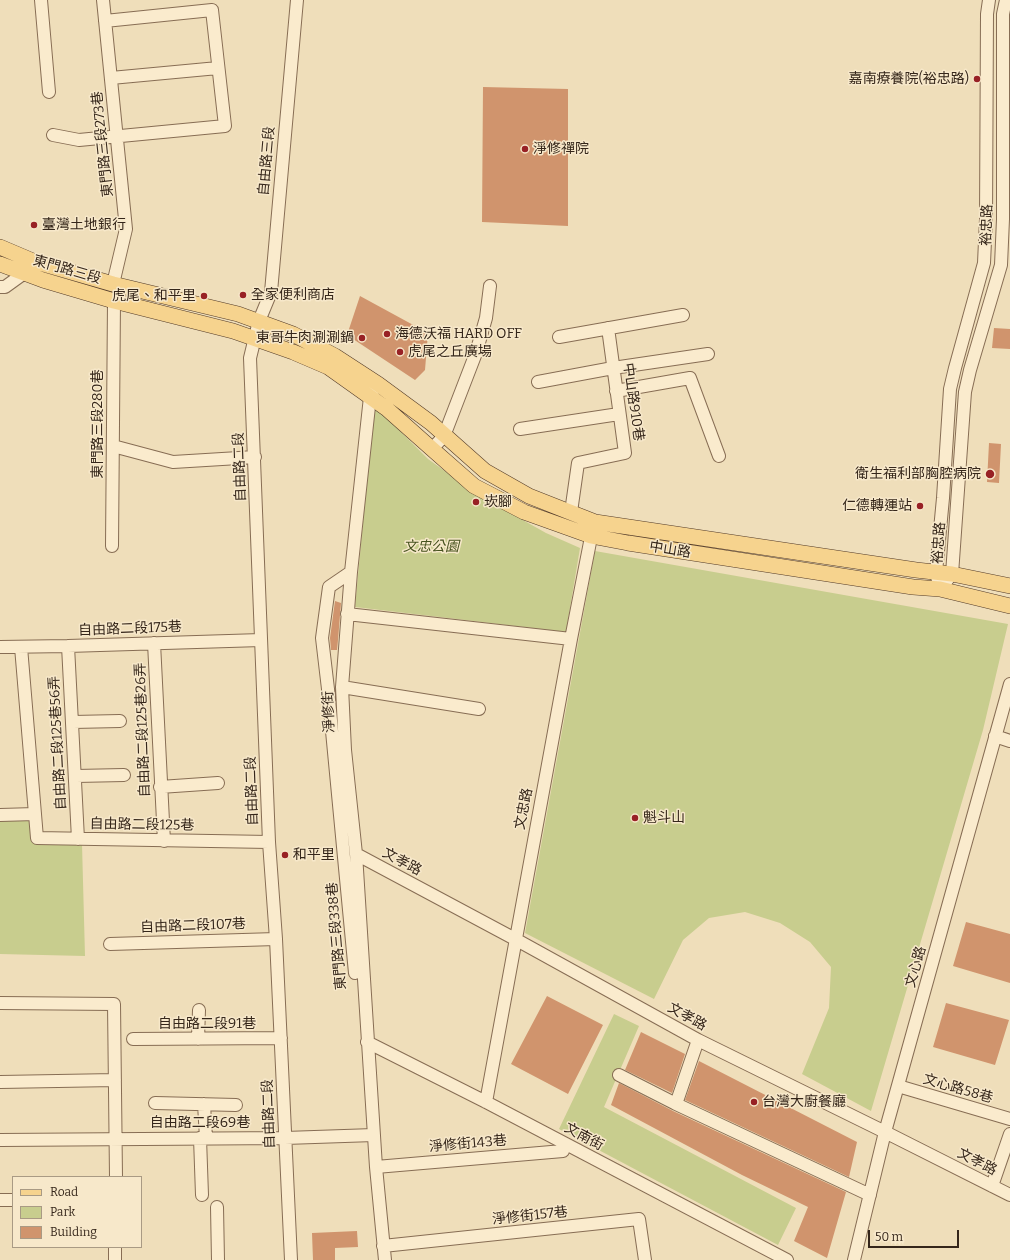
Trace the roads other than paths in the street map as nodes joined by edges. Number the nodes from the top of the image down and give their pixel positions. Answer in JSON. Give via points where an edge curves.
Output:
{"nodes":[{"id":1,"x":41,"y":0,"type":"edge"},
{"id":2,"x":103,"y":0,"type":"edge"},
{"id":3,"x":297,"y":0,"type":"edge"},
{"id":4,"x":989,"y":0,"type":"edge"},
{"id":5,"x":1006,"y":0,"type":"edge"},
{"id":6,"x":105,"y":21,"type":"junction"},
{"id":7,"x":218,"y":68,"type":"junction"},
{"id":8,"x":111,"y":78,"type":"junction"},
{"id":9,"x":49,"y":92,"type":"dead end"},
{"id":10,"x":987,"y":118,"type":"junction"},
{"id":11,"x":1006,"y":119,"type":"edge"},
{"id":12,"x":53,"y":135,"type":"dead end"},
{"id":13,"x":117,"y":136,"type":"junction"},
{"id":14,"x":1006,"y":179,"type":"edge"},
{"id":15,"x":987,"y":180,"type":"junction"},
{"id":16,"x":0,"y":247,"type":"edge"},
{"id":17,"x":33,"y":261,"type":"junction"},
{"id":18,"x":0,"y":264,"type":"edge"},
{"id":19,"x":23,"y":274,"type":"junction"},
{"id":20,"x":113,"y":284,"type":"junction"},
{"id":21,"x":490,"y":286,"type":"dead end"},
{"id":22,"x":0,"y":287,"type":"edge"},
{"id":23,"x":114,"y":301,"type":"junction"},
{"id":24,"x":683,"y":315,"type":"dead end"},
{"id":25,"x":259,"y":321,"type":"junction"},
{"id":26,"x":608,"y":328,"type":"junction"},
{"id":27,"x":559,"y":337,"type":"dead end"},
{"id":28,"x":254,"y":338,"type":"junction"},
{"id":29,"x":708,"y":354,"type":"dead end"},
{"id":30,"x":614,"y":368,"type":"junction"},
{"id":31,"x":538,"y":382,"type":"dead end"},
{"id":32,"x":378,"y":384,"type":"junction"},
{"id":33,"x":616,"y":391,"type":"junction"},
{"id":34,"x":370,"y":397,"type":"junction"},
{"id":35,"x":619,"y":414,"type":"junction"},
{"id":36,"x":520,"y":429,"type":"dead end"},
{"id":37,"x":444,"y":436,"type":"junction"},
{"id":38,"x":113,"y":446,"type":"junction"},
{"id":39,"x":432,"y":449,"type":"junction"},
{"id":40,"x":719,"y":456,"type":"dead end"},
{"id":41,"x":255,"y":457,"type":"junction"},
{"id":42,"x":957,"y":497,"type":"junction"},
{"id":43,"x":944,"y":498,"type":"junction"},
{"id":44,"x":571,"y":512,"type":"junction"},
{"id":45,"x":595,"y":522,"type":"junction"},
{"id":46,"x":591,"y":536,"type":"junction"},
{"id":47,"x":112,"y":546,"type":"dead end"},
{"id":48,"x":351,"y":572,"type":"junction"},
{"id":49,"x":936,"y":572,"type":"junction"},
{"id":50,"x":952,"y":574,"type":"junction"},
{"id":51,"x":1010,"y":586,"type":"edge"},
{"id":52,"x":940,"y":589,"type":"junction"},
{"id":53,"x":1010,"y":606,"type":"edge"},
{"id":54,"x":347,"y":614,"type":"junction"},
{"id":55,"x":571,"y":639,"type":"junction"},
{"id":56,"x":261,"y":640,"type":"junction"},
{"id":57,"x":154,"y":643,"type":"junction"},
{"id":58,"x":68,"y":646,"type":"junction"},
{"id":59,"x":0,"y":647,"type":"edge"},
{"id":60,"x":21,"y":647,"type":"junction"},
{"id":61,"x":1010,"y":684,"type":"edge"},
{"id":62,"x":342,"y":687,"type":"junction"},
{"id":63,"x":479,"y":709,"type":"dead end"},
{"id":64,"x":120,"y":721,"type":"dead end"},
{"id":65,"x":73,"y":722,"type":"junction"},
{"id":66,"x":995,"y":736,"type":"junction"},
{"id":67,"x":1010,"y":741,"type":"edge"},
{"id":68,"x":124,"y":775,"type":"dead end"},
{"id":69,"x":76,"y":776,"type":"junction"},
{"id":70,"x":218,"y":783,"type":"dead end"},
{"id":71,"x":160,"y":787,"type":"junction"},
{"id":72,"x":35,"y":814,"type":"junction"},
{"id":73,"x":0,"y":816,"type":"edge"},
{"id":74,"x":78,"y":838,"type":"junction"},
{"id":75,"x":164,"y":840,"type":"junction"},
{"id":76,"x":269,"y":842,"type":"junction"},
{"id":77,"x":356,"y":854,"type":"junction"},
{"id":78,"x":276,"y":939,"type":"junction"},
{"id":79,"x":515,"y":939,"type":"junction"},
{"id":80,"x":110,"y":944,"type":"dead end"},
{"id":81,"x":0,"y":1003,"type":"edge"},
{"id":82,"x":199,"y":1010,"type":"dead end"},
{"id":83,"x":281,"y":1038,"type":"junction"},
{"id":84,"x":133,"y":1039,"type":"dead end"},
{"id":85,"x":198,"y":1039,"type":"junction"},
{"id":86,"x":698,"y":1040,"type":"junction"},
{"id":87,"x":367,"y":1042,"type":"junction"},
{"id":88,"x":619,"y":1075,"type":"dead end"},
{"id":89,"x":115,"y":1080,"type":"junction"},
{"id":90,"x":0,"y":1082,"type":"edge"},
{"id":91,"x":898,"y":1086,"type":"junction"},
{"id":92,"x":486,"y":1102,"type":"junction"},
{"id":93,"x":155,"y":1103,"type":"dead end"},
{"id":94,"x":204,"y":1104,"type":"junction"},
{"id":95,"x":676,"y":1104,"type":"junction"},
{"id":96,"x":236,"y":1105,"type":"dead end"},
{"id":97,"x":1010,"y":1119,"type":"edge"},
{"id":98,"x":885,"y":1132,"type":"junction"},
{"id":99,"x":1010,"y":1134,"type":"edge"},
{"id":100,"x":374,"y":1135,"type":"junction"},
{"id":101,"x":203,"y":1138,"type":"junction"},
{"id":102,"x":285,"y":1138,"type":"junction"},
{"id":103,"x":116,"y":1139,"type":"junction"},
{"id":104,"x":0,"y":1140,"type":"edge"},
{"id":105,"x":563,"y":1151,"type":"dead end"},
{"id":106,"x":376,"y":1167,"type":"junction"},
{"id":107,"x":116,"y":1176,"type":"edge"},
{"id":108,"x":992,"y":1186,"type":"junction"},
{"id":109,"x":202,"y":1195,"type":"dead end"},
{"id":110,"x":870,"y":1195,"type":"junction"},
{"id":111,"x":1010,"y":1195,"type":"edge"},
{"id":112,"x":0,"y":1200,"type":"edge"},
{"id":113,"x":12,"y":1200,"type":"edge"},
{"id":114,"x":217,"y":1207,"type":"dead end"},
{"id":115,"x":383,"y":1246,"type":"junction"},
{"id":116,"x":115,"y":1248,"type":"edge"},
{"id":117,"x":115,"y":1260,"type":"edge"},
{"id":118,"x":218,"y":1260,"type":"edge"},
{"id":119,"x":291,"y":1260,"type":"edge"},
{"id":120,"x":385,"y":1260,"type":"edge"},
{"id":121,"x":645,"y":1260,"type":"edge"},
{"id":122,"x":787,"y":1260,"type":"edge"},
{"id":123,"x":854,"y":1260,"type":"edge"}],
"edges":[{"from":1,"to":9,"type":"street"},
{"from":2,"to":6,"type":"street","name":"東門路三段273巷"},
{"from":3,"to":25,"type":"street","name":"自由路三段","via":[[271,292]]},
{"from":4,"to":10,"type":"street","name":"裕忠路"},
{"from":5,"to":11,"type":"street","name":"裕忠路","via":[[1003,14]]},
{"from":6,"to":7,"type":"street","via":[[212,10]]},
{"from":6,"to":8,"type":"street","name":"東門路三段273巷"},
{"from":7,"to":8,"type":"street"},
{"from":7,"to":13,"type":"street","via":[[225,126]]},
{"from":8,"to":13,"type":"street","name":"東門路三段273巷"},
{"from":10,"to":11,"type":"street"},
{"from":10,"to":15,"type":"street","name":"裕忠路"},
{"from":11,"to":14,"type":"street","name":"裕忠路"},
{"from":12,"to":13,"type":"street","via":[[79,140]]},
{"from":13,"to":20,"type":"street","name":"東門路三段273巷","via":[[126,229]]},
{"from":14,"to":15,"type":"street"},
{"from":14,"to":42,"type":"street","name":"裕忠路","via":[[1001,265],[965,392]]},
{"from":15,"to":43,"type":"street","name":"裕忠路","via":[[984,263],[950,389]]},
{"from":16,"to":17,"type":"main road","name":"東門路三段"},
{"from":17,"to":19,"type":"street"},
{"from":17,"to":20,"type":"main road","name":"東門路三段"},
{"from":18,"to":19,"type":"main road","name":"東門路三段"},
{"from":19,"to":22,"type":"street","via":[[5,287]]},
{"from":19,"to":23,"type":"main road","name":"東門路三段"},
{"from":20,"to":25,"type":"main road","name":"東門路三段"},
{"from":21,"to":37,"type":"street","via":[[486,318],[476,353]]},
{"from":23,"to":28,"type":"main road","name":"東門路三段"},
{"from":23,"to":38,"type":"street","name":"東門路三段280巷"},
{"from":24,"to":26,"type":"street"},
{"from":25,"to":28,"type":"street","name":"自由路二段"},
{"from":25,"to":32,"type":"main road","name":"東門路三段","via":[[293,334],[335,356]]},
{"from":26,"to":27,"type":"street"},
{"from":26,"to":30,"type":"street","name":"中山路910巷"},
{"from":28,"to":34,"type":"main road","name":"東門路三段","via":[[328,367]]},
{"from":28,"to":41,"type":"street","name":"自由路二段","via":[[250,358]]},
{"from":29,"to":30,"type":"street"},
{"from":30,"to":31,"type":"street"},
{"from":30,"to":33,"type":"street","name":"中山路910巷"},
{"from":32,"to":34,"type":"street","name":"淨修街"},
{"from":32,"to":37,"type":"main road","name":"中山路","via":[[431,423]]},
{"from":33,"to":35,"type":"street","name":"中山路910巷"},
{"from":33,"to":40,"type":"street","via":[[690,378]]},
{"from":34,"to":39,"type":"main road","name":"中山路"},
{"from":34,"to":48,"type":"street","name":"淨修街"},
{"from":35,"to":36,"type":"street"},
{"from":35,"to":44,"type":"street","name":"中山路910巷","via":[[625,453],[578,463]]},
{"from":37,"to":39,"type":"street"},
{"from":37,"to":44,"type":"main road","name":"中山路","via":[[485,471],[529,496]]},
{"from":38,"to":41,"type":"street","via":[[173,462]]},
{"from":38,"to":47,"type":"street","name":"東門路三段280巷"},
{"from":39,"to":46,"type":"main road","name":"中山路","via":[[474,486],[524,512]]},
{"from":41,"to":56,"type":"street","name":"自由路二段"},
{"from":42,"to":43,"type":"street"},
{"from":42,"to":50,"type":"street","name":"裕忠路"},
{"from":43,"to":49,"type":"street","name":"裕忠路"},
{"from":44,"to":45,"type":"main road","name":"中山路"},
{"from":45,"to":46,"type":"street","name":"文忠路"},
{"from":45,"to":49,"type":"main road","name":"中山路"},
{"from":46,"to":52,"type":"main road","name":"中山路","via":[[774,566]]},
{"from":46,"to":55,"type":"street","name":"文忠路"},
{"from":48,"to":54,"type":"street","name":"淨修街"},
{"from":48,"to":87,"type":"street","name":"東門路三段338巷","via":[[329,587],[322,638],[360,1030]]},
{"from":49,"to":50,"type":"main road","name":"中山路"},
{"from":49,"to":52,"type":"street","name":"裕忠路"},
{"from":50,"to":51,"type":"main road","name":"中山路"},
{"from":50,"to":52,"type":"street","name":"裕忠路"},
{"from":52,"to":53,"type":"main road","name":"中山路"},
{"from":54,"to":55,"type":"street"},
{"from":54,"to":62,"type":"street","name":"淨修街"},
{"from":55,"to":79,"type":"street","name":"文忠路"},
{"from":56,"to":57,"type":"street","name":"自由路二段175巷"},
{"from":56,"to":76,"type":"street","name":"自由路二段"},
{"from":57,"to":58,"type":"street","name":"自由路二段175巷"},
{"from":57,"to":71,"type":"street","name":"自由路二段125巷26弄"},
{"from":58,"to":60,"type":"street","name":"自由路二段175巷"},
{"from":58,"to":65,"type":"street","name":"自由路二段125巷56弄"},
{"from":59,"to":60,"type":"street","name":"自由路二段175巷"},
{"from":60,"to":72,"type":"street"},
{"from":61,"to":66,"type":"street","name":"文心路"},
{"from":62,"to":63,"type":"street"},
{"from":62,"to":77,"type":"street","name":"淨修街","via":[[345,750]]},
{"from":64,"to":65,"type":"street"},
{"from":65,"to":69,"type":"street","name":"自由路二段125巷56弄"},
{"from":66,"to":67,"type":"street"},
{"from":66,"to":91,"type":"street","name":"文心路"},
{"from":68,"to":69,"type":"street"},
{"from":69,"to":74,"type":"street","name":"自由路二段125巷56弄"},
{"from":70,"to":71,"type":"street"},
{"from":71,"to":75,"type":"street","name":"自由路二段125巷26弄"},
{"from":72,"to":73,"type":"street"},
{"from":72,"to":74,"type":"street","name":"自由路二段125巷","via":[[37,838]]},
{"from":74,"to":75,"type":"street","name":"自由路二段125巷"},
{"from":75,"to":76,"type":"street","name":"自由路二段125巷"},
{"from":76,"to":78,"type":"street","name":"自由路二段"},
{"from":77,"to":79,"type":"street","name":"文孝路","via":[[476,924]]},
{"from":77,"to":87,"type":"street","name":"淨修街"},
{"from":78,"to":80,"type":"street","name":"自由路二段107巷"},
{"from":78,"to":83,"type":"street","name":"自由路二段"},
{"from":79,"to":86,"type":"street","name":"文孝路"},
{"from":79,"to":92,"type":"street","name":"文忠路"},
{"from":81,"to":89,"type":"street","via":[[114,1004]]},
{"from":82,"to":85,"type":"street"},
{"from":83,"to":85,"type":"street","name":"自由路二段91巷"},
{"from":83,"to":102,"type":"street","name":"自由路二段"},
{"from":84,"to":85,"type":"street","name":"自由路二段91巷"},
{"from":86,"to":95,"type":"street"},
{"from":86,"to":98,"type":"street","name":"文孝路"},
{"from":87,"to":92,"type":"street","name":"文南街"},
{"from":87,"to":100,"type":"street","name":"東門路三段338巷"},
{"from":88,"to":95,"type":"street"},
{"from":89,"to":90,"type":"street"},
{"from":89,"to":103,"type":"street"},
{"from":91,"to":97,"type":"street","name":"文心路58巷"},
{"from":91,"to":98,"type":"street","name":"文心路"},
{"from":92,"to":122,"type":"street","name":"文南街"},
{"from":93,"to":94,"type":"street"},
{"from":94,"to":96,"type":"street"},
{"from":94,"to":101,"type":"street"},
{"from":95,"to":110,"type":"street"},
{"from":98,"to":108,"type":"street","name":"文孝路","via":[[928,1158]]},
{"from":98,"to":110,"type":"street","name":"文心路"},
{"from":99,"to":108,"type":"street"},
{"from":100,"to":102,"type":"street","name":"自由路二段69巷"},
{"from":100,"to":106,"type":"street","name":"東門路三段338巷"},
{"from":101,"to":102,"type":"street","name":"自由路二段69巷"},
{"from":101,"to":103,"type":"street","name":"自由路二段69巷"},
{"from":101,"to":109,"type":"street"},
{"from":102,"to":119,"type":"street","name":"自由路二段"},
{"from":103,"to":104,"type":"street","name":"自由路二段69巷"},
{"from":103,"to":107,"type":"street"},
{"from":105,"to":106,"type":"street","name":"淨修街143巷"},
{"from":106,"to":115,"type":"street","name":"東門路三段338巷"},
{"from":108,"to":111,"type":"street","name":"文孝路"},
{"from":110,"to":123,"type":"street","name":"文心路","via":[[861,1245]]},
{"from":112,"to":113,"type":"street"},
{"from":114,"to":118,"type":"street"},
{"from":115,"to":120,"type":"street","name":"東門路三段338巷"},
{"from":115,"to":121,"type":"street","name":"淨修街157巷","via":[[639,1219]]},
{"from":116,"to":117,"type":"street"}]}
